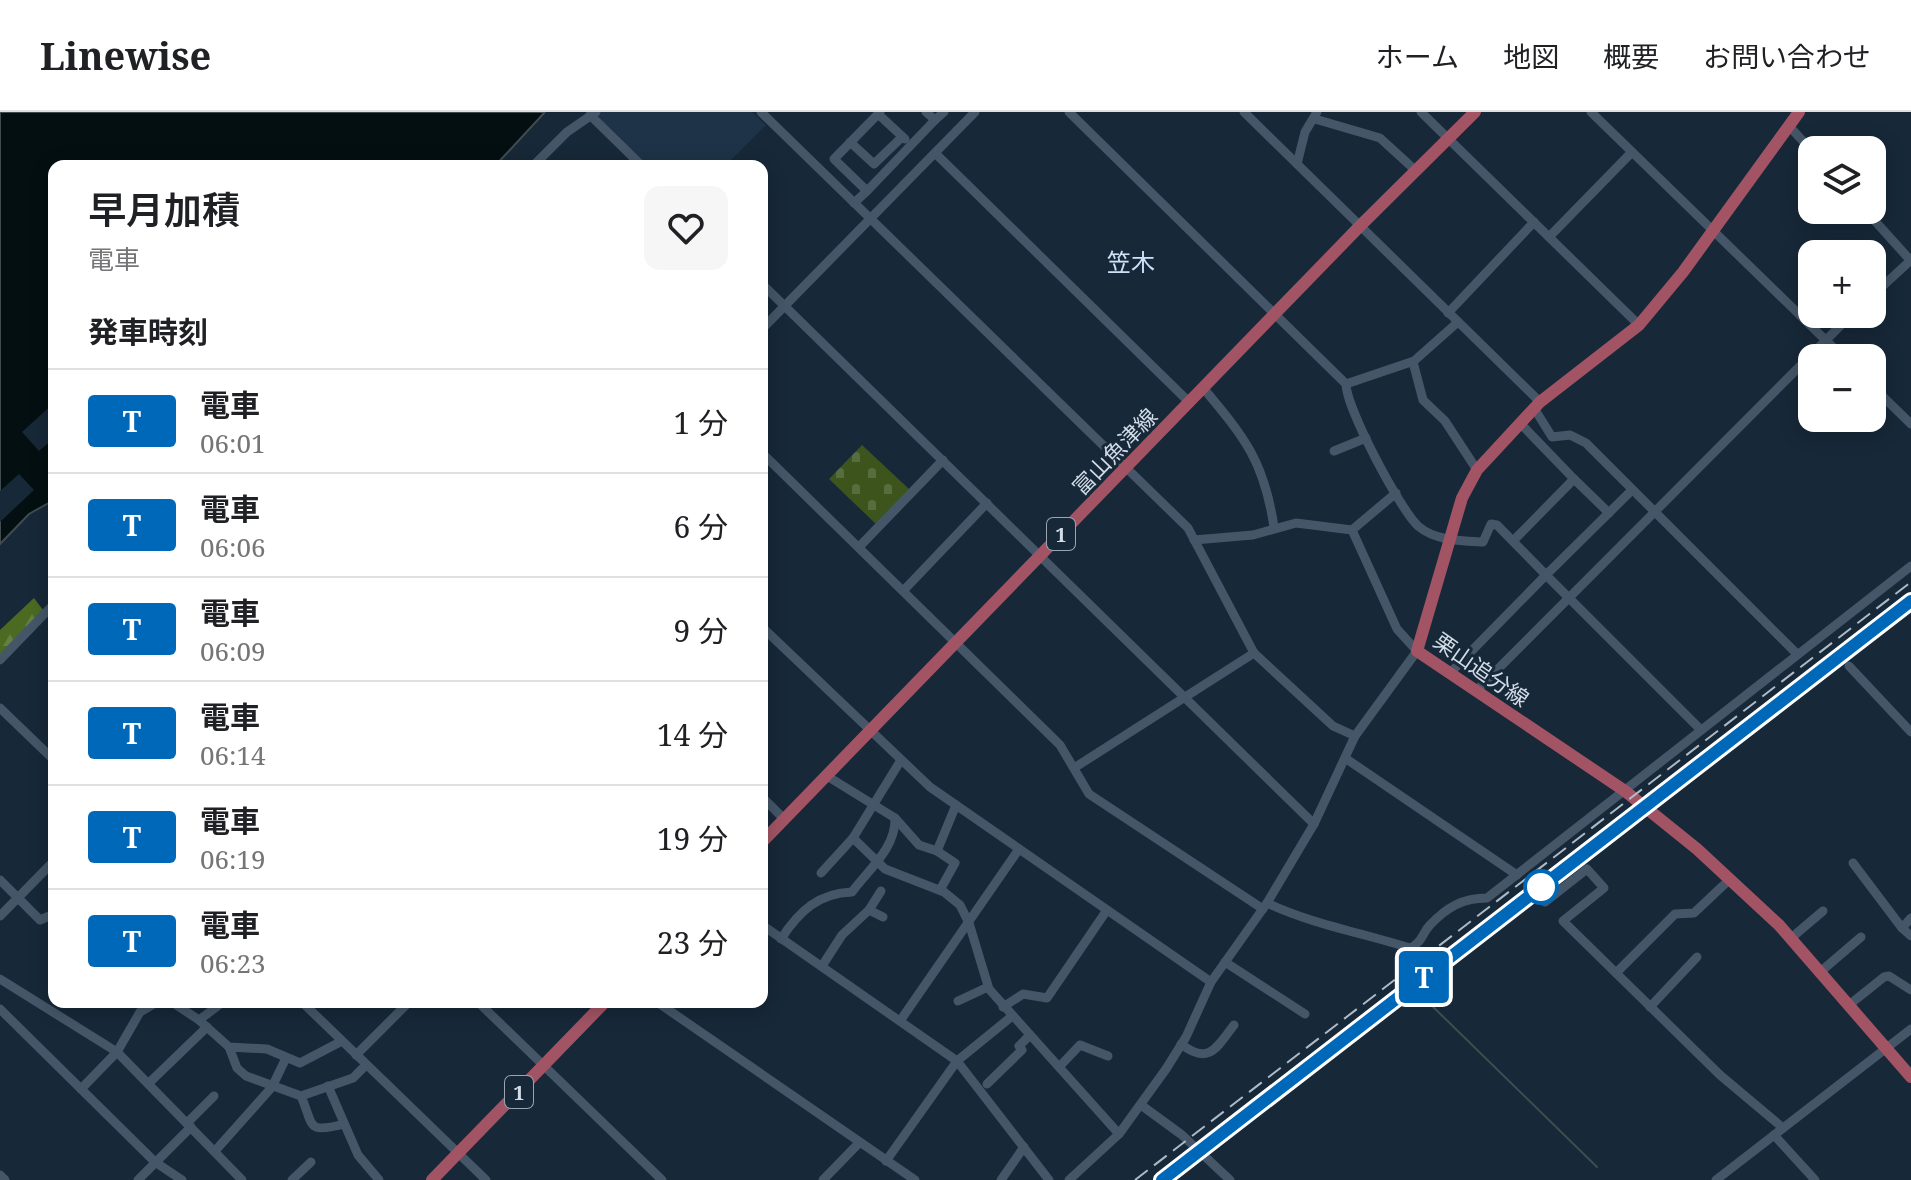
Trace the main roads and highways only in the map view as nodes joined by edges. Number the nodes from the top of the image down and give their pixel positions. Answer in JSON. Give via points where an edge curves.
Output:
{"nodes":[{"id":1,"x":1475,"y":112,"type":"edge"},
{"id":2,"x":1799,"y":112,"type":"edge"},
{"id":3,"x":768,"y":836,"type":"edge"},
{"id":4,"x":599,"y":1008,"type":"edge"},
{"id":5,"x":1911,"y":1077,"type":"edge"},
{"id":6,"x":432,"y":1180,"type":"edge"}],
"edges":[{"from":1,"to":3,"type":"main road","name":"富山魚津線","number":"1"},
{"from":2,"to":5,"type":"main road","name":"栗山追分線","via":[[1639,325],[1537,405],[1477,470],[1462,498],[1417,651],[1625,791],[1730,879]]},
{"from":4,"to":6,"type":"main road","number":"1"}]}
